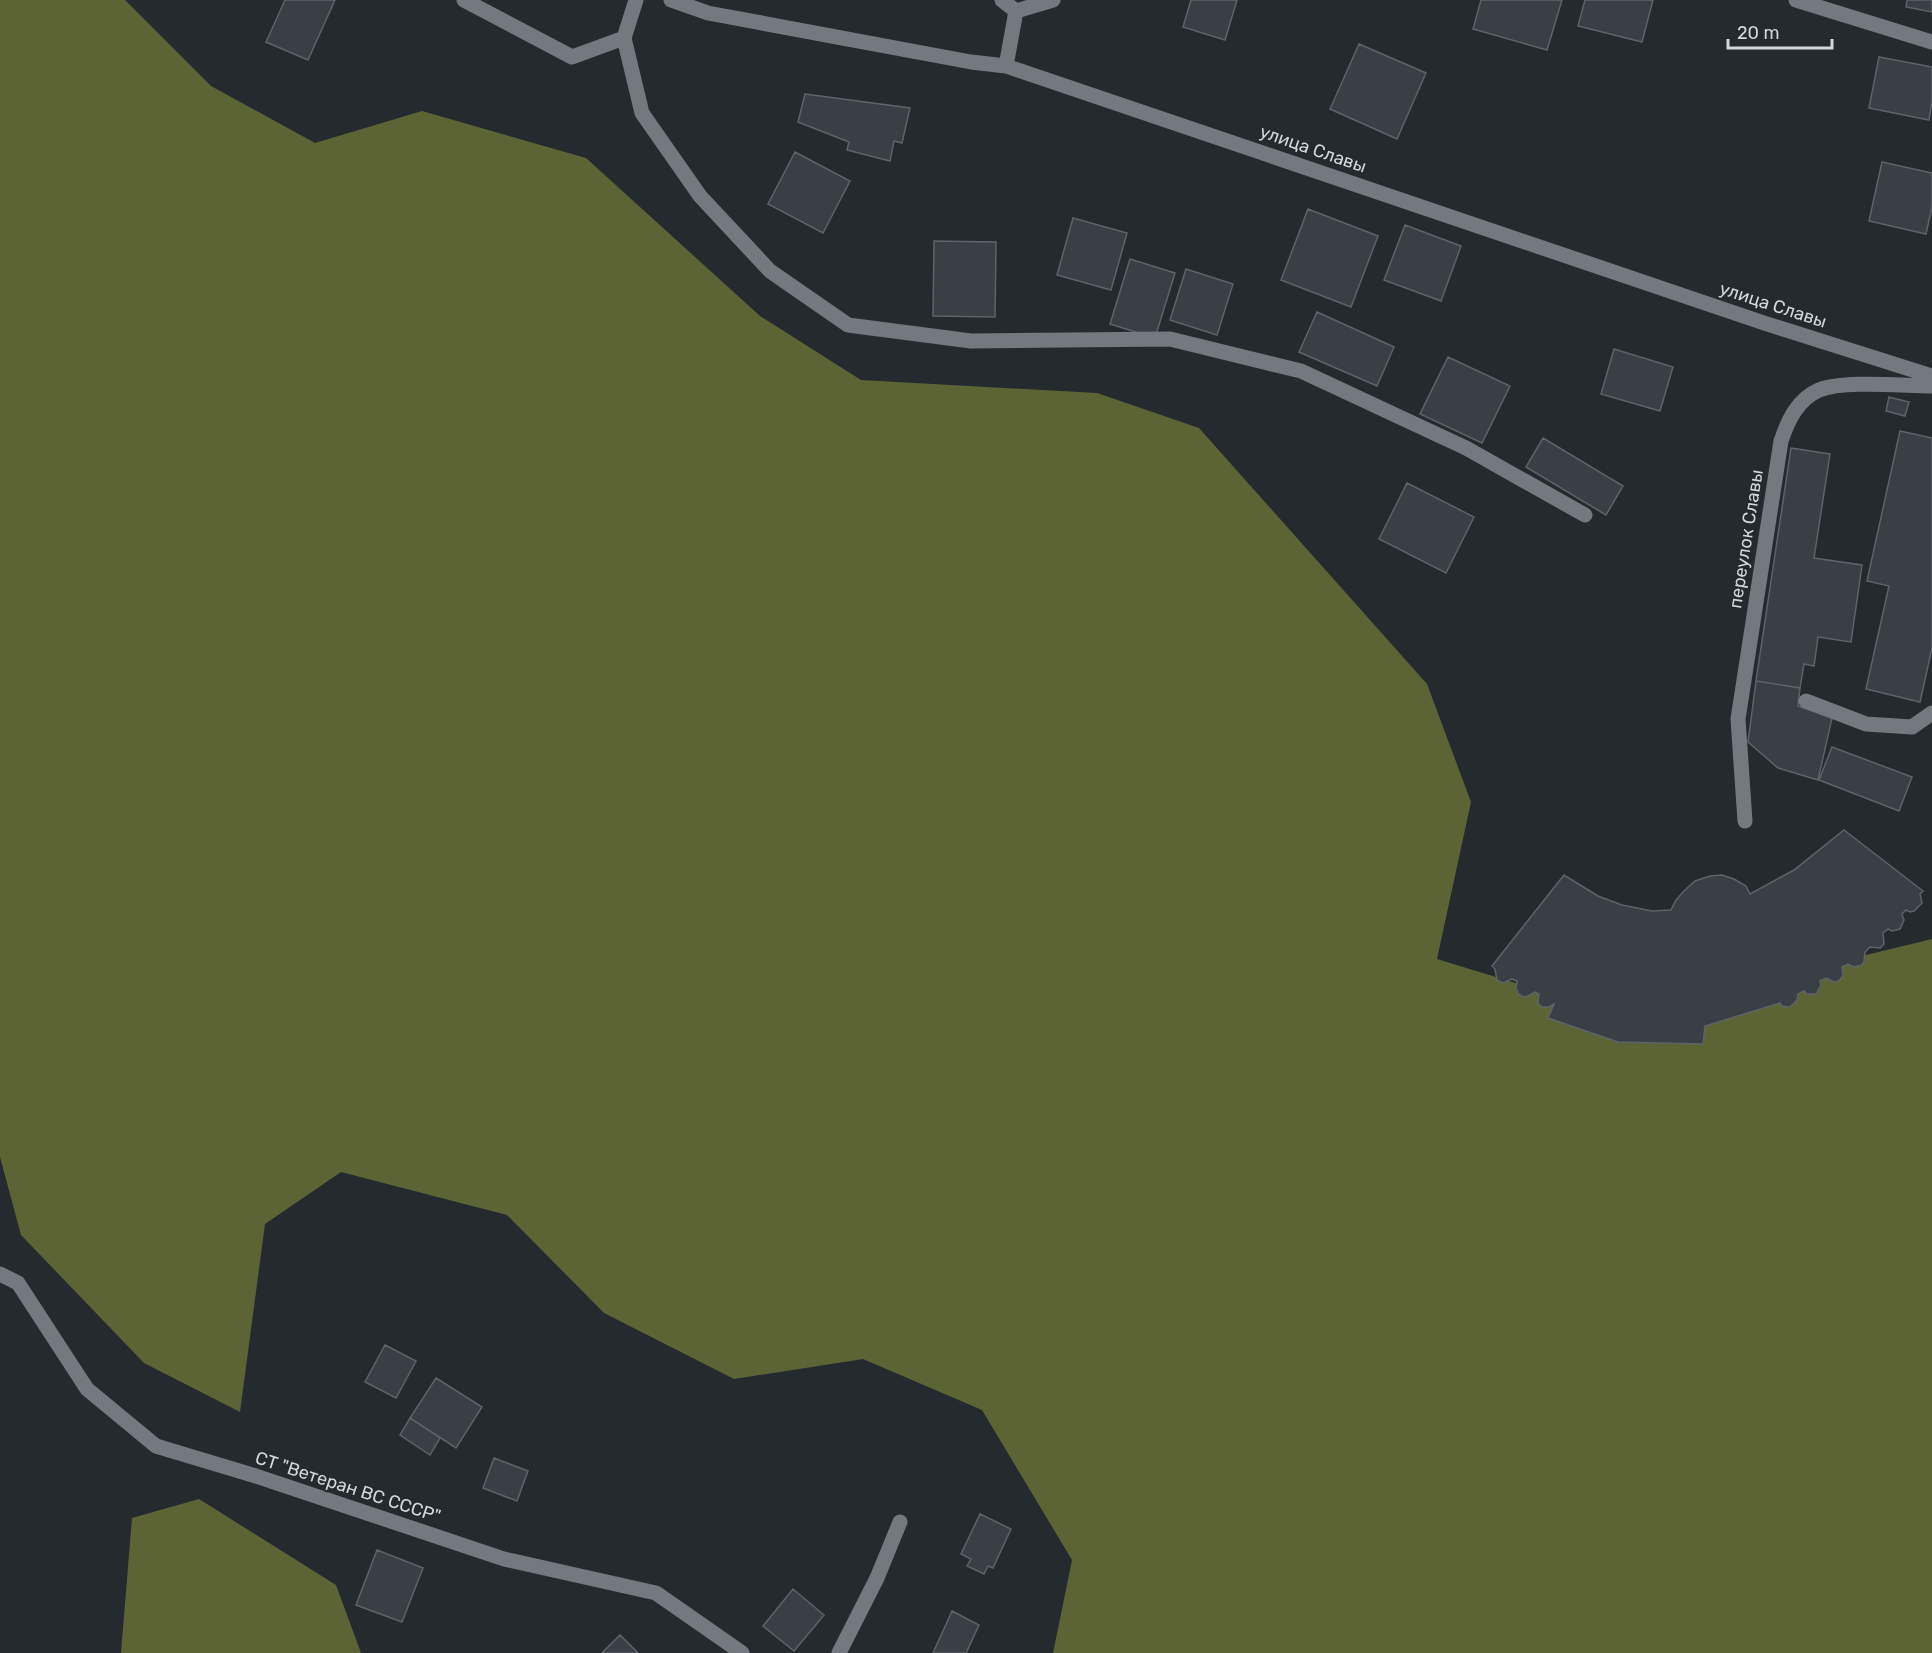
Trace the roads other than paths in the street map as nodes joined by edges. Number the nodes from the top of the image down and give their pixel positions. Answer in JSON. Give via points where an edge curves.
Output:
{"nodes":[{"id":1,"x":464,"y":0,"type":"edge"},
{"id":2,"x":636,"y":0,"type":"edge"},
{"id":3,"x":671,"y":0,"type":"edge"},
{"id":4,"x":1002,"y":0,"type":"edge"},
{"id":5,"x":1053,"y":0,"type":"edge"},
{"id":6,"x":1796,"y":0,"type":"edge"},
{"id":7,"x":1016,"y":11,"type":"junction"},
{"id":8,"x":624,"y":38,"type":"junction"},
{"id":9,"x":1932,"y":42,"type":"edge"},
{"id":10,"x":1005,"y":66,"type":"junction"},
{"id":11,"x":1932,"y":376,"type":"edge"},
{"id":12,"x":1932,"y":386,"type":"edge"},
{"id":13,"x":1585,"y":515,"type":"dead end"},
{"id":14,"x":1806,"y":701,"type":"dead end"},
{"id":15,"x":1932,"y":713,"type":"edge"},
{"id":16,"x":1745,"y":821,"type":"dead end"},
{"id":17,"x":0,"y":1274,"type":"edge"},
{"id":18,"x":900,"y":1522,"type":"dead end"},
{"id":19,"x":742,"y":1653,"type":"edge"},
{"id":20,"x":839,"y":1653,"type":"edge"}],
"edges":[{"from":1,"to":8,"type":"street","via":[[572,57]]},
{"from":2,"to":8,"type":"street"},
{"from":3,"to":10,"type":"street","name":"улица Славы","via":[[708,13]]},
{"from":4,"to":7,"type":"street"},
{"from":5,"to":7,"type":"street"},
{"from":6,"to":9,"type":"street"},
{"from":7,"to":10,"type":"street"},
{"from":8,"to":13,"type":"street","via":[[642,113],[700,196],[770,271],[848,325],[971,341],[1170,339],[1301,371],[1466,448]]},
{"from":10,"to":11,"type":"street","name":"улица Славы","via":[[1753,320]]},
{"from":12,"to":16,"type":"street","name":"переулок Славы","via":[[1851,385],[1819,390],[1798,405],[1787,423],[1738,719]]},
{"from":14,"to":15,"type":"street","via":[[1866,724],[1912,727]]},
{"from":17,"to":19,"type":"street","name":"СТ \"Ветеран ВС СССР\"","via":[[18,1283],[87,1389],[156,1446],[504,1559],[656,1593]]},
{"from":18,"to":20,"type":"street"}]}
